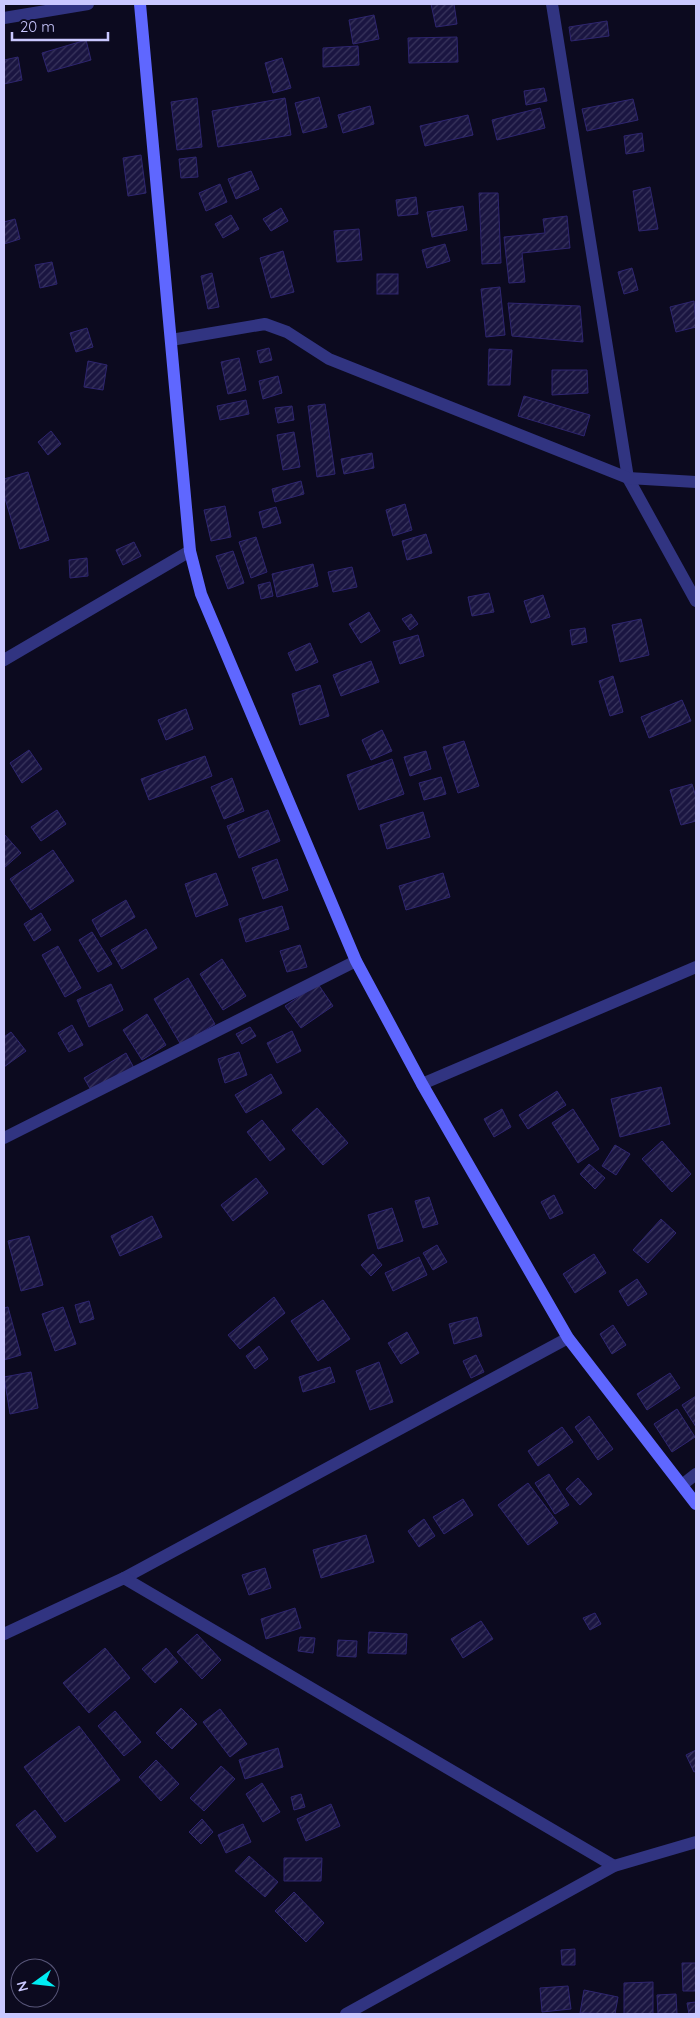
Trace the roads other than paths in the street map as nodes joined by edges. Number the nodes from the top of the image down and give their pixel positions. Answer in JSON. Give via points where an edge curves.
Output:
{"nodes":[{"id":1,"x":88,"y":4,"type":"edge"},
{"id":2,"x":140,"y":4,"type":"edge"},
{"id":3,"x":552,"y":4,"type":"edge"},
{"id":4,"x":4,"y":18,"type":"edge"},
{"id":5,"x":171,"y":340,"type":"junction"},
{"id":6,"x":628,"y":478,"type":"junction"},
{"id":7,"x":696,"y":482,"type":"edge"},
{"id":8,"x":190,"y":551,"type":"junction"},
{"id":9,"x":696,"y":601,"type":"edge"},
{"id":10,"x":4,"y":660,"type":"edge"},
{"id":11,"x":356,"y":960,"type":"junction"},
{"id":12,"x":696,"y":967,"type":"edge"},
{"id":13,"x":422,"y":1084,"type":"junction"},
{"id":14,"x":4,"y":1138,"type":"edge"},
{"id":15,"x":568,"y":1338,"type":"junction"},
{"id":16,"x":696,"y":1474,"type":"edge"},
{"id":17,"x":682,"y":1485,"type":"junction"},
{"id":18,"x":696,"y":1504,"type":"edge"},
{"id":19,"x":124,"y":1578,"type":"junction"},
{"id":20,"x":4,"y":1634,"type":"edge"},
{"id":21,"x":696,"y":1842,"type":"edge"},
{"id":22,"x":614,"y":1866,"type":"junction"},
{"id":23,"x":346,"y":2014,"type":"edge"}],
"edges":[{"from":1,"to":4,"type":"street"},
{"from":2,"to":5,"type":"street"},
{"from":3,"to":6,"type":"street"},
{"from":5,"to":6,"type":"street","via":[[265,324],[287,332],[329,359]]},
{"from":5,"to":8,"type":"street"},
{"from":6,"to":7,"type":"street"},
{"from":6,"to":9,"type":"street"},
{"from":8,"to":10,"type":"street"},
{"from":8,"to":11,"type":"street","via":[[201,594]]},
{"from":11,"to":13,"type":"street"},
{"from":11,"to":14,"type":"street"},
{"from":12,"to":13,"type":"street"},
{"from":13,"to":15,"type":"street"},
{"from":15,"to":17,"type":"street"},
{"from":15,"to":19,"type":"street"},
{"from":16,"to":17,"type":"street"},
{"from":17,"to":18,"type":"street"},
{"from":19,"to":20,"type":"street"},
{"from":19,"to":22,"type":"street"},
{"from":21,"to":22,"type":"street"},
{"from":22,"to":23,"type":"street"}]}
